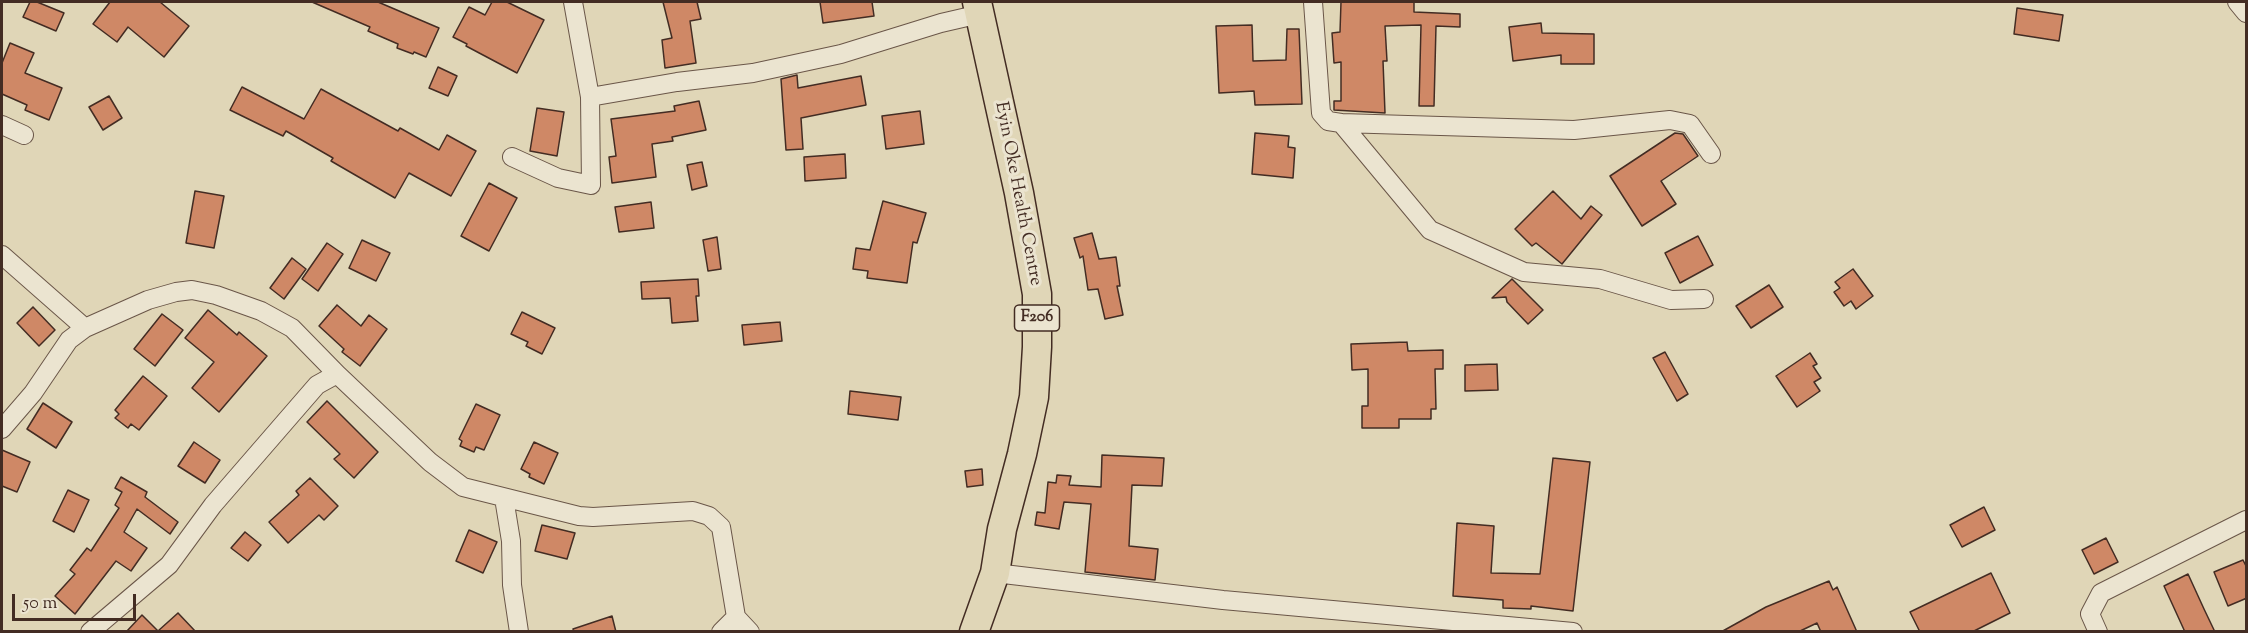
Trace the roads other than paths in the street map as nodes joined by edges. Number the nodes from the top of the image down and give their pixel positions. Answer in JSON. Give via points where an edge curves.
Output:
{"nodes":[{"id":1,"x":573,"y":2,"type":"edge"},
{"id":2,"x":1313,"y":2,"type":"edge"},
{"id":3,"x":2237,"y":2,"type":"edge"},
{"id":4,"x":978,"y":8,"type":"edge"},
{"id":5,"x":2247,"y":13,"type":"edge"},
{"id":6,"x":590,"y":98,"type":"junction"},
{"id":7,"x":1341,"y":123,"type":"junction"},
{"id":8,"x":2,"y":125,"type":"edge"},
{"id":9,"x":24,"y":135,"type":"dead end"},
{"id":10,"x":1711,"y":153,"type":"dead end"},
{"id":11,"x":512,"y":157,"type":"dead end"},
{"id":12,"x":2,"y":255,"type":"edge"},
{"id":13,"x":1704,"y":299,"type":"dead end"},
{"id":14,"x":85,"y":328,"type":"junction"},
{"id":15,"x":337,"y":374,"type":"junction"},
{"id":16,"x":2,"y":429,"type":"edge"},
{"id":17,"x":504,"y":498,"type":"junction"},
{"id":18,"x":2247,"y":520,"type":"edge"},
{"id":19,"x":995,"y":573,"type":"junction"},
{"id":20,"x":736,"y":617,"type":"junction"},
{"id":21,"x":90,"y":632,"type":"edge"},
{"id":22,"x":519,"y":632,"type":"edge"},
{"id":23,"x":721,"y":632,"type":"edge"},
{"id":24,"x":750,"y":632,"type":"edge"},
{"id":25,"x":974,"y":632,"type":"edge"},
{"id":26,"x":1573,"y":632,"type":"edge"},
{"id":27,"x":2098,"y":632,"type":"edge"}],
"edges":[{"from":1,"to":6,"type":"street"},
{"from":2,"to":7,"type":"street","via":[[1321,113],[1328,122]]},
{"from":3,"to":5,"type":"street"},
{"from":4,"to":6,"type":"street","via":[[841,54],[753,73]]},
{"from":4,"to":19,"type":"main road","name":"Eyin Oke Health Centre","number":"F206","via":[[1037,294],[1034,397]]},
{"from":6,"to":11,"type":"street","via":[[591,185],[558,178]]},
{"from":7,"to":10,"type":"street","via":[[1574,130],[1670,120],[1690,124]]},
{"from":7,"to":13,"type":"street","via":[[1430,230],[1524,272],[1600,279],[1671,300]]},
{"from":8,"to":9,"type":"street"},
{"from":12,"to":14,"type":"street"},
{"from":14,"to":15,"type":"street","via":[[148,300],[192,290],[261,311],[292,328]]},
{"from":14,"to":16,"type":"street","via":[[69,340],[33,393]]},
{"from":15,"to":17,"type":"street","via":[[446,475],[463,487]]},
{"from":15,"to":21,"type":"street","via":[[317,385],[213,505],[169,565]]},
{"from":17,"to":20,"type":"street","via":[[593,517],[693,511],[709,516],[721,527]]},
{"from":17,"to":22,"type":"street"},
{"from":18,"to":27,"type":"street","via":[[2101,593],[2090,614]]},
{"from":19,"to":25,"type":"main road","name":"Eyin Oke Health Centre","number":"F206"},
{"from":19,"to":26,"type":"street","via":[[1222,600]]},
{"from":20,"to":23,"type":"street"},
{"from":20,"to":24,"type":"street"}]}
